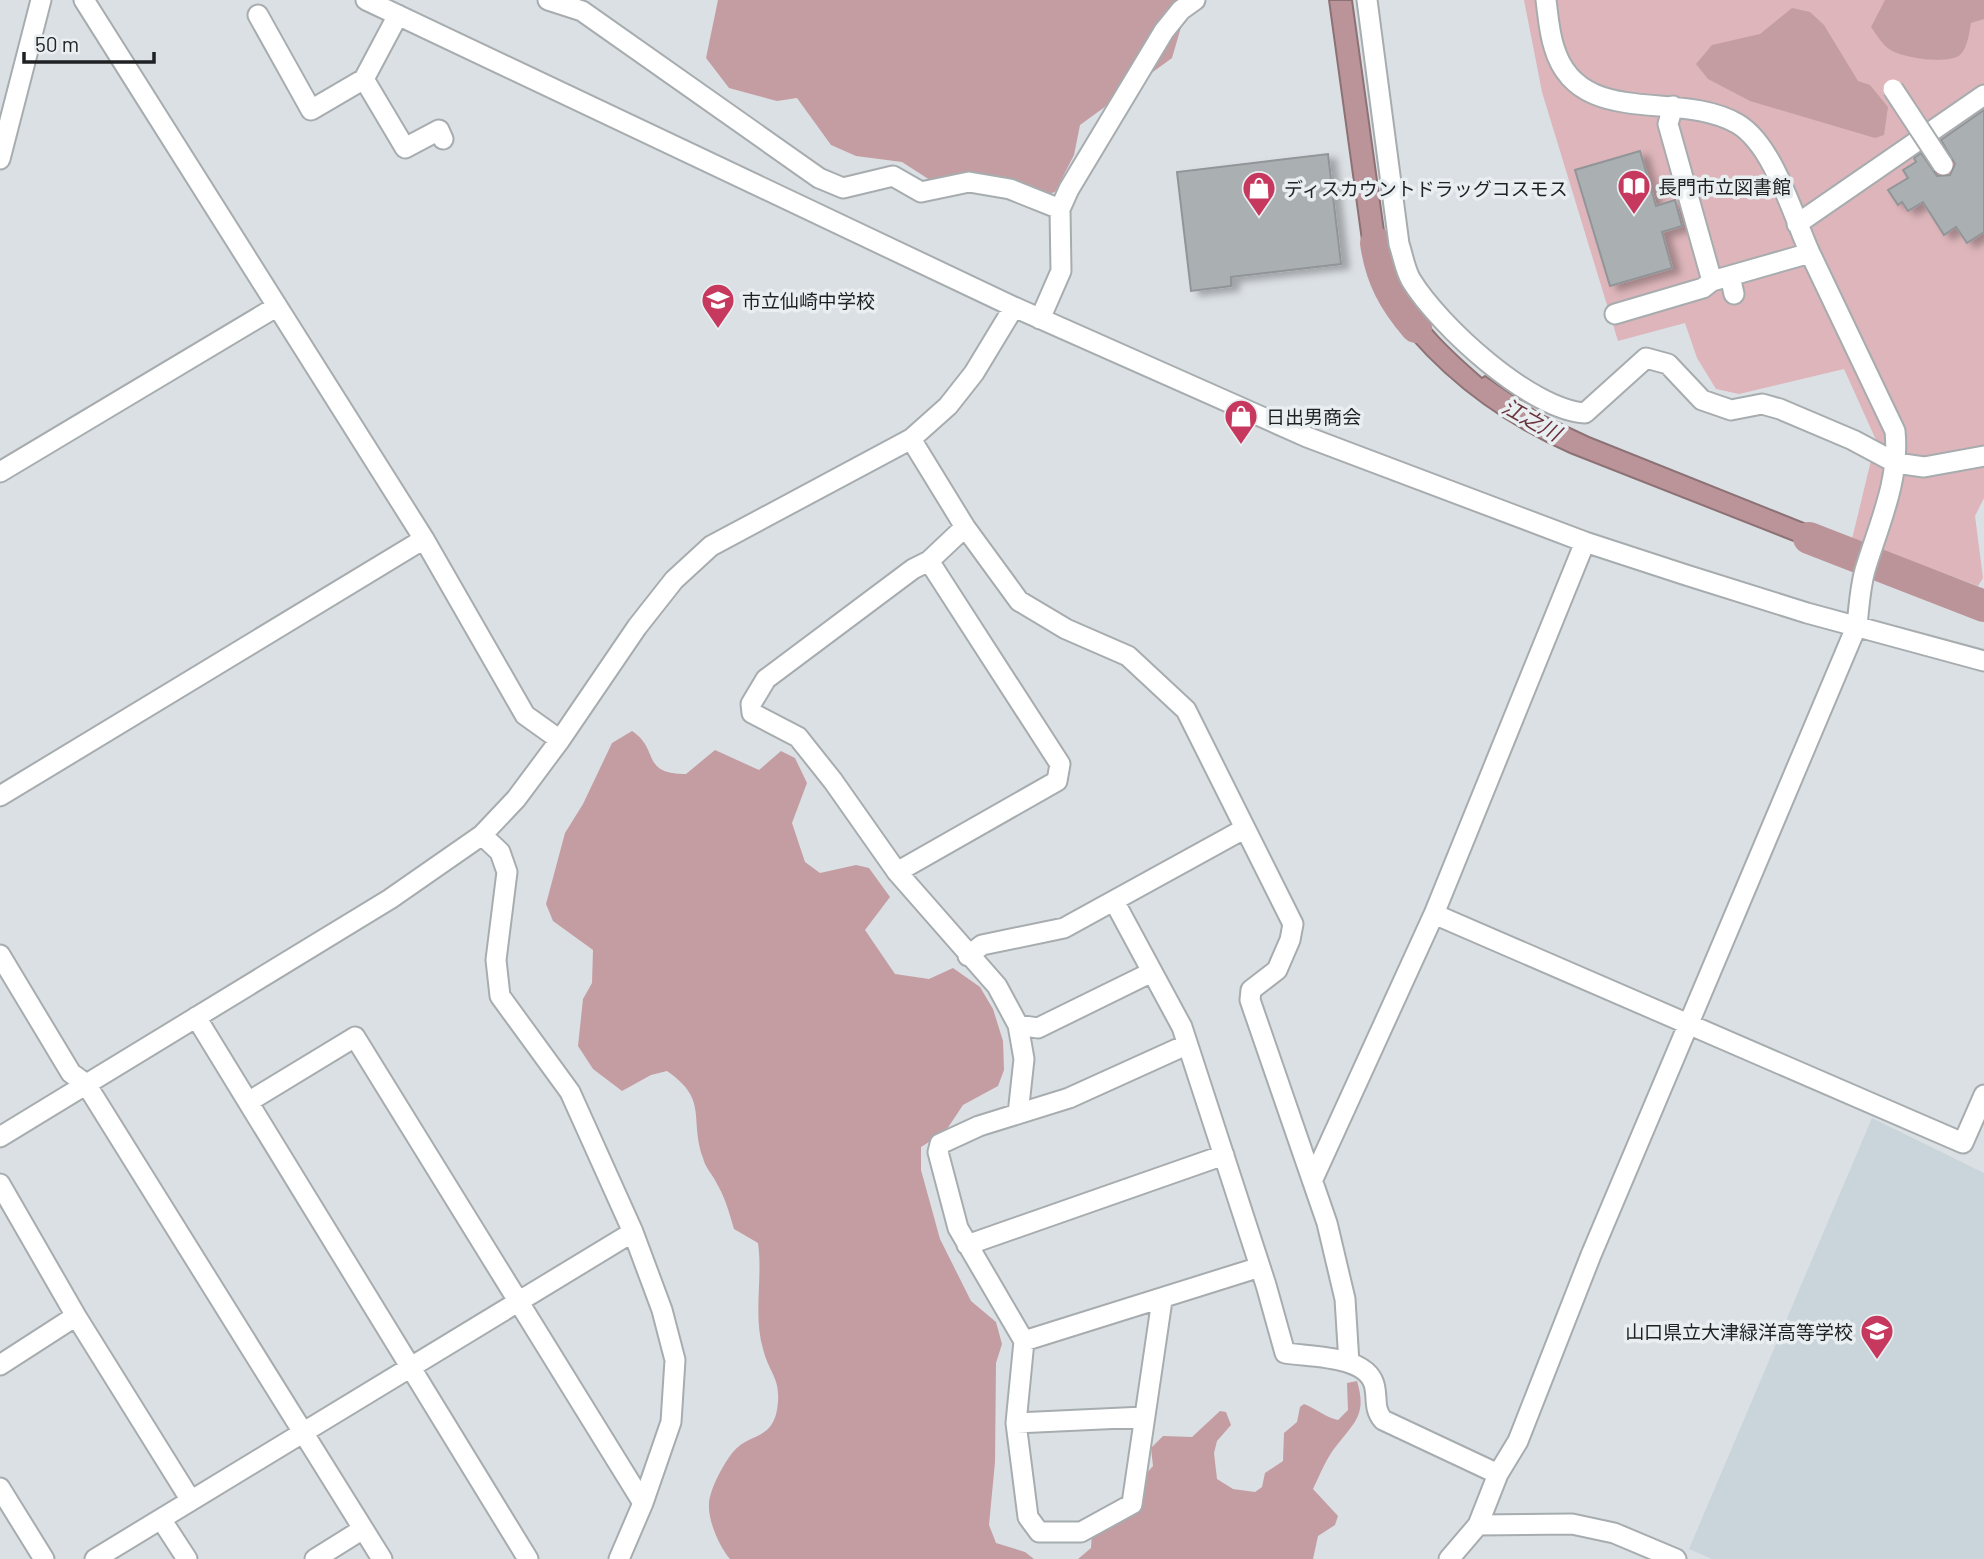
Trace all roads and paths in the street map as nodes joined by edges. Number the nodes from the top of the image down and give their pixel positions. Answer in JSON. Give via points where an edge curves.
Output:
{"nodes":[{"id":1,"x":41,"y":0,"type":"edge"},
{"id":2,"x":84,"y":0,"type":"edge"},
{"id":3,"x":366,"y":0,"type":"edge"},
{"id":4,"x":548,"y":0,"type":"edge"},
{"id":5,"x":1195,"y":0,"type":"edge"},
{"id":6,"x":1367,"y":0,"type":"edge"},
{"id":7,"x":1546,"y":0,"type":"edge"},
{"id":8,"x":258,"y":15,"type":"dead end"},
{"id":9,"x":398,"y":15,"type":"junction"},
{"id":10,"x":364,"y":79,"type":"junction"},
{"id":11,"x":1892,"y":89,"type":"dead end"},
{"id":12,"x":1984,"y":95,"type":"edge"},
{"id":13,"x":1673,"y":106,"type":"junction"},
{"id":14,"x":443,"y":139,"type":"dead end"},
{"id":15,"x":0,"y":159,"type":"edge"},
{"id":16,"x":1943,"y":165,"type":"dead end"},
{"id":17,"x":1060,"y":209,"type":"junction"},
{"id":18,"x":1797,"y":224,"type":"junction"},
{"id":19,"x":1810,"y":253,"type":"junction"},
{"id":20,"x":1725,"y":283,"type":"junction"},
{"id":21,"x":276,"y":307,"type":"junction"},
{"id":22,"x":1014,"y":307,"type":"junction"},
{"id":23,"x":1615,"y":314,"type":"dead end"},
{"id":24,"x":1040,"y":319,"type":"junction"},
{"id":25,"x":911,"y":439,"type":"junction"},
{"id":26,"x":1984,"y":456,"type":"edge"},
{"id":27,"x":1896,"y":463,"type":"junction"},
{"id":28,"x":0,"y":472,"type":"edge"},
{"id":29,"x":965,"y":527,"type":"junction"},
{"id":30,"x":424,"y":539,"type":"junction"},
{"id":31,"x":1585,"y":542,"type":"junction"},
{"id":32,"x":929,"y":561,"type":"junction"},
{"id":33,"x":1857,"y":625,"type":"junction"},
{"id":34,"x":1984,"y":661,"type":"edge"},
{"id":35,"x":560,"y":740,"type":"junction"},
{"id":36,"x":0,"y":796,"type":"edge"},
{"id":37,"x":1244,"y":829,"type":"junction"},
{"id":38,"x":482,"y":835,"type":"junction"},
{"id":39,"x":897,"y":872,"type":"junction"},
{"id":40,"x":1114,"y":901,"type":"junction"},
{"id":41,"x":1434,"y":914,"type":"junction"},
{"id":42,"x":0,"y":955,"type":"edge"},
{"id":43,"x":968,"y":956,"type":"junction"},
{"id":44,"x":1152,"y":972,"type":"junction"},
{"id":45,"x":196,"y":1017,"type":"junction"},
{"id":46,"x":1690,"y":1024,"type":"junction"},
{"id":47,"x":1018,"y":1025,"type":"junction"},
{"id":48,"x":1186,"y":1045,"type":"junction"},
{"id":49,"x":86,"y":1084,"type":"junction"},
{"id":50,"x":1984,"y":1095,"type":"edge"},
{"id":51,"x":248,"y":1102,"type":"junction"},
{"id":52,"x":1018,"y":1114,"type":"junction"},
{"id":53,"x":0,"y":1137,"type":"edge"},
{"id":54,"x":1224,"y":1155,"type":"junction"},
{"id":55,"x":1313,"y":1180,"type":"junction"},
{"id":56,"x":0,"y":1184,"type":"edge"},
{"id":57,"x":633,"y":1233,"type":"junction"},
{"id":58,"x":967,"y":1245,"type":"junction"},
{"id":59,"x":1260,"y":1267,"type":"junction"},
{"id":60,"x":1162,"y":1300,"type":"junction"},
{"id":61,"x":518,"y":1301,"type":"junction"},
{"id":62,"x":76,"y":1316,"type":"junction"},
{"id":63,"x":1024,"y":1341,"type":"junction"},
{"id":64,"x":1349,"y":1363,"type":"junction"},
{"id":65,"x":0,"y":1365,"type":"edge"},
{"id":66,"x":410,"y":1369,"type":"junction"},
{"id":67,"x":1144,"y":1417,"type":"junction"},
{"id":68,"x":1016,"y":1423,"type":"junction"},
{"id":69,"x":302,"y":1434,"type":"junction"},
{"id":70,"x":1498,"y":1474,"type":"junction"},
{"id":71,"x":0,"y":1488,"type":"edge"},
{"id":72,"x":190,"y":1499,"type":"junction"},
{"id":73,"x":643,"y":1503,"type":"junction"},
{"id":74,"x":161,"y":1519,"type":"junction"},
{"id":75,"x":1478,"y":1525,"type":"junction"},
{"id":76,"x":363,"y":1530,"type":"junction"},
{"id":77,"x":44,"y":1559,"type":"edge"},
{"id":78,"x":95,"y":1559,"type":"edge"},
{"id":79,"x":187,"y":1559,"type":"edge"},
{"id":80,"x":315,"y":1559,"type":"edge"},
{"id":81,"x":382,"y":1559,"type":"edge"},
{"id":82,"x":528,"y":1559,"type":"edge"},
{"id":83,"x":619,"y":1559,"type":"edge"},
{"id":84,"x":1449,"y":1559,"type":"edge"},
{"id":85,"x":1676,"y":1559,"type":"edge"}],
"edges":[{"from":1,"to":15,"type":"street"},
{"from":2,"to":21,"type":"street"},
{"from":3,"to":9,"type":"street"},
{"from":4,"to":17,"type":"street","via":[[582,12],[808,171],[843,188],[893,177],[921,192],[969,182],[1010,189]]},
{"from":5,"to":17,"type":"street","via":[[1164,31]]},
{"from":6,"to":27,"type":"street","via":[[1394,209],[1410,278],[1431,309],[1473,349],[1521,386],[1569,412],[1585,413],[1646,358],[1668,364],[1702,400],[1731,410],[1762,404],[1853,440]]},
{"from":7,"to":13,"type":"street","via":[[1553,47],[1570,78],[1612,102]]},
{"from":8,"to":10,"type":"street","via":[[311,110]]},
{"from":9,"to":10,"type":"street"},
{"from":9,"to":22,"type":"street"},
{"from":10,"to":14,"type":"street","via":[[405,148],[439,130]]},
{"from":11,"to":16,"type":"street","bridge":true},
{"from":12,"to":18,"type":"street"},
{"from":13,"to":18,"type":"street","via":[[1708,112],[1739,125],[1757,142]]},
{"from":13,"to":20,"type":"street","via":[[1668,124]]},
{"from":17,"to":24,"type":"street","via":[[1061,271]]},
{"from":18,"to":19,"type":"street"},
{"from":19,"to":20,"type":"street"},
{"from":19,"to":27,"type":"street","via":[[1895,431]]},
{"from":20,"to":23,"type":"street"},
{"from":21,"to":28,"type":"street"},
{"from":21,"to":30,"type":"street"},
{"from":22,"to":24,"type":"street"},
{"from":22,"to":25,"type":"street","via":[[961,389]]},
{"from":24,"to":31,"type":"street","via":[[1307,437]]},
{"from":25,"to":29,"type":"street"},
{"from":25,"to":35,"type":"street","via":[[711,546],[652,608]]},
{"from":26,"to":27,"type":"street","via":[[1924,467]]},
{"from":27,"to":33,"type":"street","via":[[1864,574]]},
{"from":29,"to":32,"type":"street"},
{"from":29,"to":37,"type":"street","via":[[1019,601],[1128,656],[1186,710]]},
{"from":30,"to":35,"type":"street","via":[[525,715]]},
{"from":30,"to":36,"type":"street"},
{"from":31,"to":33,"type":"street"},
{"from":31,"to":41,"type":"street"},
{"from":32,"to":39,"type":"street","via":[[1060,764],[1057,780]]},
{"from":32,"to":39,"type":"street","via":[[766,679],[751,704],[752,713],[798,737]]},
{"from":33,"to":34,"type":"street"},
{"from":33,"to":46,"type":"street"},
{"from":35,"to":38,"type":"street"},
{"from":37,"to":40,"type":"street"},
{"from":37,"to":55,"type":"street","via":[[1293,924],[1280,964],[1251,990],[1250,1000]]},
{"from":38,"to":45,"type":"street","via":[[390,899]]},
{"from":38,"to":57,"type":"street","via":[[500,852],[507,872],[496,960],[500,996],[570,1092]]},
{"from":39,"to":43,"type":"street"},
{"from":40,"to":43,"type":"street","via":[[1064,928],[982,945]]},
{"from":40,"to":44,"type":"street"},
{"from":41,"to":46,"type":"street"},
{"from":41,"to":55,"type":"street"},
{"from":42,"to":49,"type":"street","via":[[71,1073]]},
{"from":43,"to":47,"type":"street","via":[[997,986]]},
{"from":44,"to":47,"type":"street","via":[[1038,1028]]},
{"from":44,"to":48,"type":"street","via":[[1182,1027]]},
{"from":45,"to":49,"type":"street"},
{"from":45,"to":51,"type":"street"},
{"from":46,"to":50,"type":"street","via":[[1963,1143]]},
{"from":46,"to":70,"type":"street","via":[[1518,1441]]},
{"from":47,"to":52,"type":"street","via":[[1024,1059]]},
{"from":48,"to":52,"type":"street","via":[[1069,1098]]},
{"from":48,"to":54,"type":"street"},
{"from":49,"to":53,"type":"street"},
{"from":49,"to":69,"type":"street"},
{"from":51,"to":61,"type":"street","via":[[355,1037]]},
{"from":51,"to":66,"type":"street"},
{"from":52,"to":58,"type":"street","via":[[940,1144],[938,1152],[958,1228]]},
{"from":54,"to":58,"type":"street"},
{"from":54,"to":59,"type":"street"},
{"from":55,"to":64,"type":"street","via":[[1345,1299]]},
{"from":56,"to":62,"type":"street"},
{"from":57,"to":61,"type":"street"},
{"from":57,"to":73,"type":"street","via":[[662,1310],[674,1360],[671,1422]]},
{"from":58,"to":63,"type":"street"},
{"from":59,"to":60,"type":"street"},
{"from":59,"to":64,"type":"street","via":[[1285,1353]]},
{"from":60,"to":63,"type":"street"},
{"from":60,"to":67,"type":"street"},
{"from":61,"to":66,"type":"street"},
{"from":61,"to":73,"type":"street"},
{"from":62,"to":65,"type":"street"},
{"from":62,"to":72,"type":"street"},
{"from":63,"to":68,"type":"street"},
{"from":64,"to":70,"type":"street","via":[[1370,1376],[1376,1411],[1383,1420]]},
{"from":66,"to":69,"type":"street"},
{"from":66,"to":82,"type":"street"},
{"from":67,"to":68,"type":"street"},
{"from":67,"to":68,"type":"street","via":[[1132,1504],[1081,1532],[1039,1532],[1028,1517]]},
{"from":69,"to":72,"type":"street"},
{"from":69,"to":76,"type":"street"},
{"from":70,"to":75,"type":"street"},
{"from":71,"to":77,"type":"street"},
{"from":72,"to":74,"type":"street"},
{"from":73,"to":83,"type":"street"},
{"from":74,"to":78,"type":"street"},
{"from":74,"to":79,"type":"street"},
{"from":75,"to":84,"type":"street"},
{"from":75,"to":85,"type":"street","via":[[1572,1524],[1614,1532]]},
{"from":76,"to":80,"type":"street"},
{"from":76,"to":81,"type":"street"}]}
